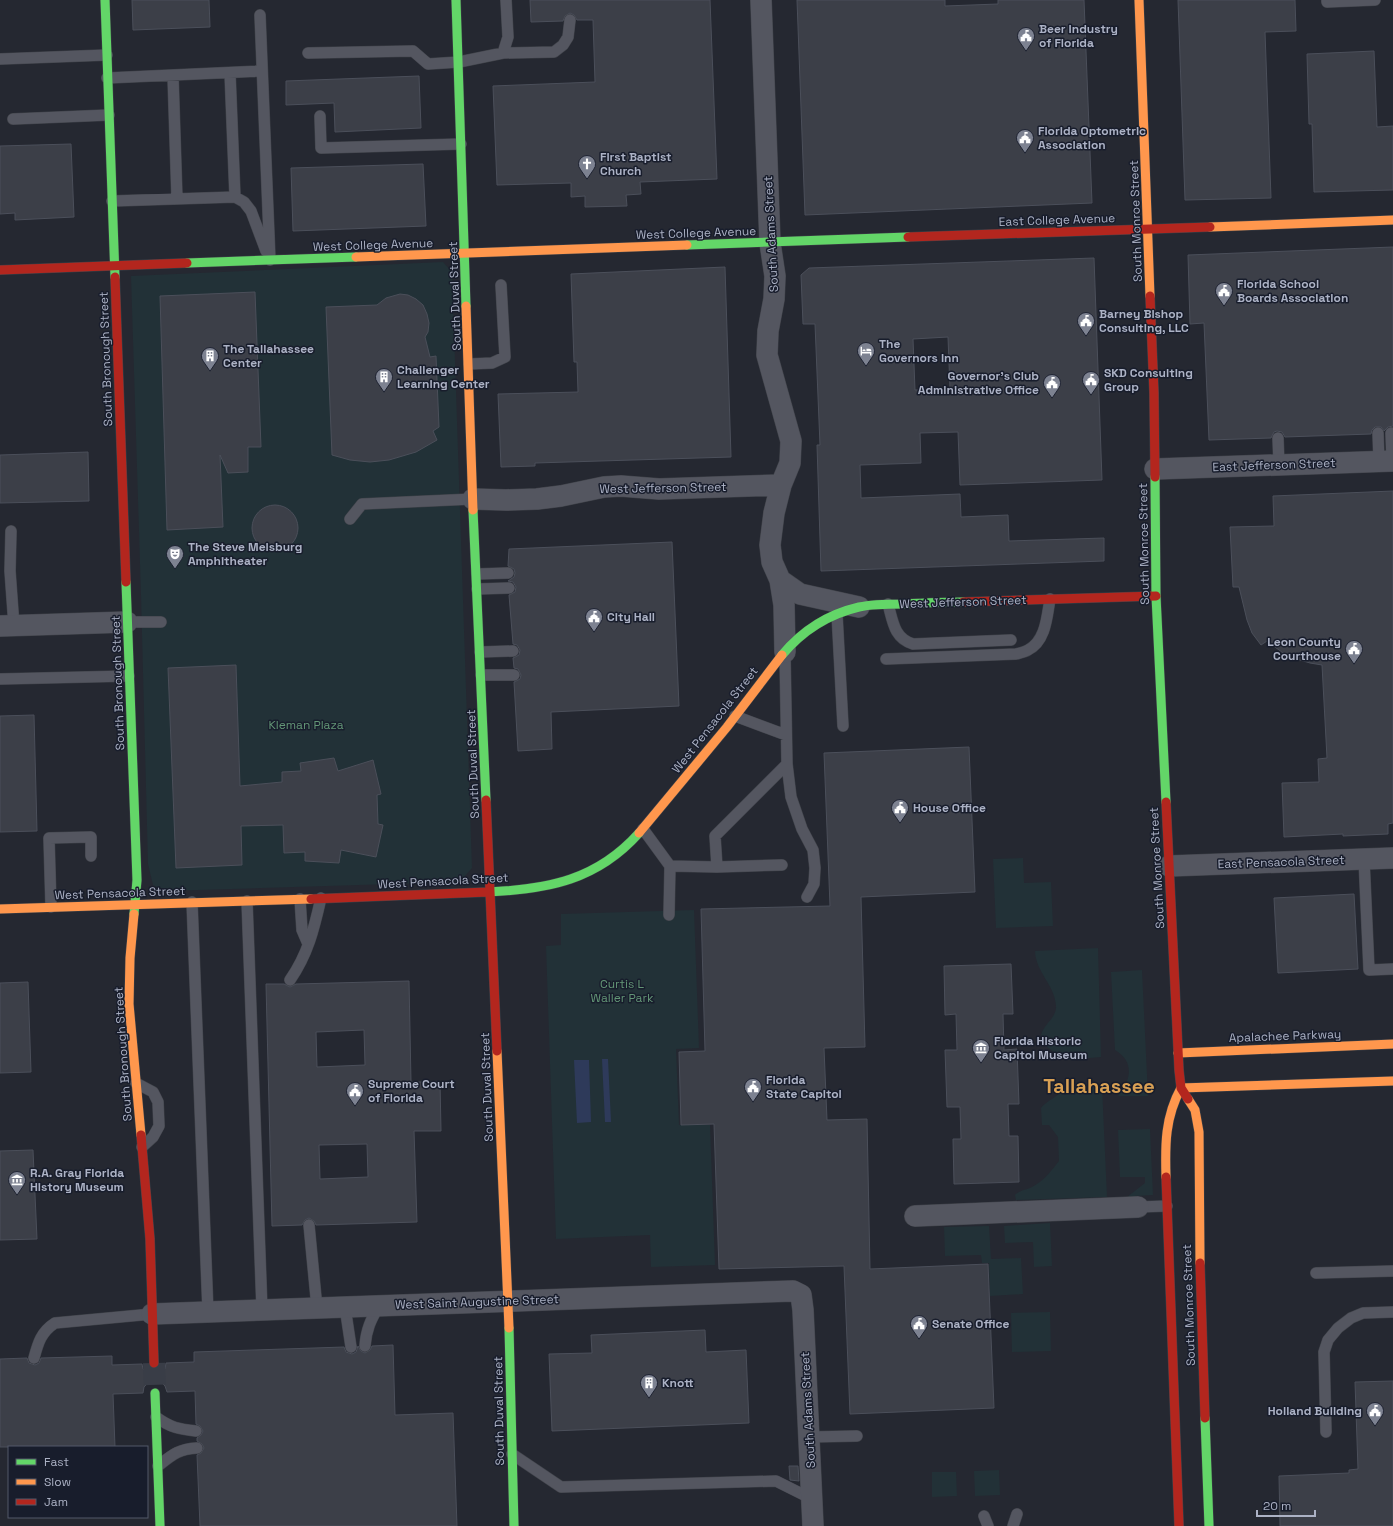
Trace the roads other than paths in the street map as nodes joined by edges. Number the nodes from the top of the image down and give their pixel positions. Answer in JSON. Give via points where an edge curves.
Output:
{"nodes":[{"id":1,"x":105,"y":0,"type":"edge"},
{"id":2,"x":456,"y":0,"type":"edge"},
{"id":3,"x":506,"y":0,"type":"edge"},
{"id":4,"x":761,"y":0,"type":"edge"},
{"id":5,"x":1140,"y":0,"type":"edge"},
{"id":6,"x":1327,"y":0,"type":"edge"},
{"id":7,"x":1375,"y":0,"type":"edge"},
{"id":8,"x":260,"y":15,"type":"dead end"},
{"id":9,"x":570,"y":20,"type":"dead end"},
{"id":10,"x":308,"y":53,"type":"dead end"},
{"id":11,"x":503,"y":53,"type":"junction"},
{"id":12,"x":107,"y":55,"type":"junction"},
{"id":13,"x":0,"y":59,"type":"edge"},
{"id":14,"x":458,"y":62,"type":"junction"},
{"id":15,"x":262,"y":71,"type":"junction"},
{"id":16,"x":230,"y":73,"type":"junction"},
{"id":17,"x":173,"y":76,"type":"junction"},
{"id":18,"x":108,"y":78,"type":"junction"},
{"id":19,"x":109,"y":115,"type":"junction"},
{"id":20,"x":320,"y":116,"type":"dead end"},
{"id":21,"x":13,"y":120,"type":"dead end"},
{"id":22,"x":461,"y":144,"type":"junction"},
{"id":23,"x":235,"y":197,"type":"junction"},
{"id":24,"x":177,"y":199,"type":"junction"},
{"id":25,"x":112,"y":201,"type":"junction"},
{"id":26,"x":1393,"y":220,"type":"edge"},
{"id":27,"x":1149,"y":228,"type":"junction"},
{"id":28,"x":770,"y":243,"type":"junction"},
{"id":29,"x":465,"y":254,"type":"junction"},
{"id":30,"x":270,"y":260,"type":"junction"},
{"id":31,"x":114,"y":266,"type":"junction"},
{"id":32,"x":0,"y":270,"type":"edge"},
{"id":33,"x":502,"y":285,"type":"dead end"},
{"id":34,"x":469,"y":364,"type":"junction"},
{"id":35,"x":1378,"y":433,"type":"dead end"},
{"id":36,"x":1391,"y":433,"type":"dead end"},
{"id":37,"x":1278,"y":438,"type":"dead end"},
{"id":38,"x":1388,"y":461,"type":"edge"},
{"id":39,"x":1279,"y":465,"type":"junction"},
{"id":40,"x":1155,"y":469,"type":"junction"},
{"id":41,"x":781,"y":485,"type":"junction"},
{"id":42,"x":474,"y":499,"type":"junction"},
{"id":43,"x":350,"y":519,"type":"dead end"},
{"id":44,"x":11,"y":531,"type":"dead end"},
{"id":45,"x":508,"y":573,"type":"dead end"},
{"id":46,"x":477,"y":574,"type":"junction"},
{"id":47,"x":780,"y":580,"type":"junction"},
{"id":48,"x":509,"y":588,"type":"dead end"},
{"id":49,"x":477,"y":589,"type":"junction"},
{"id":50,"x":1156,"y":596,"type":"junction"},
{"id":51,"x":1050,"y":599,"type":"junction"},
{"id":52,"x":888,"y":604,"type":"junction"},
{"id":53,"x":859,"y":607,"type":"junction"},
{"id":54,"x":837,"y":614,"type":"junction"},
{"id":55,"x":127,"y":622,"type":"junction"},
{"id":56,"x":161,"y":622,"type":"dead end"},
{"id":57,"x":7,"y":626,"type":"edge"},
{"id":58,"x":1011,"y":640,"type":"dead end"},
{"id":59,"x":513,"y":651,"type":"dead end"},
{"id":60,"x":480,"y":652,"type":"junction"},
{"id":61,"x":785,"y":652,"type":"junction"},
{"id":62,"x":886,"y":659,"type":"dead end"},
{"id":63,"x":481,"y":675,"type":"junction"},
{"id":64,"x":514,"y":675,"type":"dead end"},
{"id":65,"x":129,"y":676,"type":"junction"},
{"id":66,"x":0,"y":679,"type":"edge"},
{"id":67,"x":735,"y":716,"type":"junction"},
{"id":68,"x":843,"y":726,"type":"dead end"},
{"id":69,"x":786,"y":735,"type":"junction"},
{"id":70,"x":787,"y":764,"type":"junction"},
{"id":71,"x":643,"y":829,"type":"junction"},
{"id":72,"x":91,"y":856,"type":"dead end"},
{"id":73,"x":1393,"y":858,"type":"edge"},
{"id":74,"x":1364,"y":859,"type":"junction"},
{"id":75,"x":782,"y":865,"type":"dead end"},
{"id":76,"x":670,"y":866,"type":"junction"},
{"id":77,"x":1169,"y":866,"type":"junction"},
{"id":78,"x":717,"y":867,"type":"junction"},
{"id":79,"x":490,"y":892,"type":"junction"},
{"id":80,"x":806,"y":897,"type":"dead end"},
{"id":81,"x":321,"y":898,"type":"junction"},
{"id":82,"x":300,"y":899,"type":"junction"},
{"id":83,"x":247,"y":901,"type":"junction"},
{"id":84,"x":192,"y":902,"type":"junction"},
{"id":85,"x":135,"y":904,"type":"junction"},
{"id":86,"x":51,"y":907,"type":"junction"},
{"id":87,"x":0,"y":909,"type":"edge"},
{"id":88,"x":669,"y":915,"type":"dead end"},
{"id":89,"x":308,"y":944,"type":"junction"},
{"id":90,"x":1393,"y":969,"type":"edge"},
{"id":91,"x":290,"y":980,"type":"dead end"},
{"id":92,"x":1393,"y":1044,"type":"edge"},
{"id":93,"x":1178,"y":1053,"type":"junction"},
{"id":94,"x":1393,"y":1081,"type":"edge"},
{"id":95,"x":136,"y":1083,"type":"junction"},
{"id":96,"x":1181,"y":1088,"type":"junction"},
{"id":97,"x":142,"y":1148,"type":"junction"},
{"id":98,"x":1167,"y":1206,"type":"junction"},
{"id":99,"x":1138,"y":1207,"type":"joint"},
{"id":100,"x":915,"y":1216,"type":"dead end"},
{"id":101,"x":309,"y":1225,"type":"dead end"},
{"id":102,"x":1393,"y":1271,"type":"edge"},
{"id":103,"x":1316,"y":1274,"type":"dead end"},
{"id":104,"x":801,"y":1295,"type":"joint"},
{"id":105,"x":508,"y":1301,"type":"junction"},
{"id":106,"x":379,"y":1306,"type":"junction"},
{"id":107,"x":345,"y":1307,"type":"junction"},
{"id":108,"x":317,"y":1308,"type":"junction"},
{"id":109,"x":262,"y":1310,"type":"junction"},
{"id":110,"x":208,"y":1312,"type":"junction"},
{"id":111,"x":1393,"y":1312,"type":"edge"},
{"id":112,"x":152,"y":1314,"type":"junction"},
{"id":113,"x":351,"y":1346,"type":"dead end"},
{"id":114,"x":365,"y":1346,"type":"dead end"},
{"id":115,"x":34,"y":1358,"type":"dead end"},
{"id":116,"x":154,"y":1363,"type":"tunnel mouth"},
{"id":117,"x":155,"y":1393,"type":"tunnel mouth"},
{"id":118,"x":156,"y":1417,"type":"junction"},
{"id":119,"x":196,"y":1431,"type":"dead end"},
{"id":120,"x":1326,"y":1432,"type":"dead end"},
{"id":121,"x":857,"y":1436,"type":"dead end"},
{"id":122,"x":809,"y":1437,"type":"junction"},
{"id":123,"x":197,"y":1448,"type":"dead end"},
{"id":124,"x":512,"y":1454,"type":"junction"},
{"id":125,"x":158,"y":1466,"type":"junction"},
{"id":126,"x":812,"y":1499,"type":"junction"},
{"id":127,"x":1017,"y":1514,"type":"dead end"},
{"id":128,"x":160,"y":1526,"type":"edge"},
{"id":129,"x":514,"y":1526,"type":"edge"},
{"id":130,"x":813,"y":1526,"type":"edge"},
{"id":131,"x":1013,"y":1526,"type":"edge"},
{"id":132,"x":1179,"y":1526,"type":"edge"},
{"id":133,"x":1209,"y":1526,"type":"edge"}],
"edges":[{"from":1,"to":12,"type":"main road","name":"South Bronough Street"},
{"from":2,"to":14,"type":"main road","name":"South Duval Street"},
{"from":3,"to":11,"type":"lane","via":[[508,37]]},
{"from":4,"to":28,"type":"street","name":"South Adams Street"},
{"from":5,"to":27,"type":"main road","name":"South Monroe Street"},
{"from":6,"to":7,"type":"lane"},
{"from":8,"to":15,"type":"lane"},
{"from":9,"to":11,"type":"lane","via":[[568,37],[554,52]]},
{"from":10,"to":14,"type":"lane","via":[[413,51],[428,64]]},
{"from":11,"to":14,"type":"lane"},
{"from":12,"to":13,"type":"lane"},
{"from":12,"to":18,"type":"main road","name":"South Bronough Street"},
{"from":14,"to":22,"type":"main road","name":"South Duval Street"},
{"from":15,"to":16,"type":"lane"},
{"from":15,"to":30,"type":"lane"},
{"from":16,"to":17,"type":"lane"},
{"from":16,"to":23,"type":"lane"},
{"from":17,"to":18,"type":"lane"},
{"from":17,"to":24,"type":"lane"},
{"from":18,"to":19,"type":"main road","name":"South Bronough Street"},
{"from":19,"to":21,"type":"lane"},
{"from":19,"to":25,"type":"main road","name":"South Bronough Street"},
{"from":20,"to":22,"type":"lane","via":[[321,148]]},
{"from":22,"to":29,"type":"main road","name":"South Duval Street"},
{"from":23,"to":24,"type":"lane"},
{"from":23,"to":30,"type":"lane","via":[[244,202],[251,212]]},
{"from":24,"to":25,"type":"lane"},
{"from":25,"to":31,"type":"main road","name":"South Bronough Street"},
{"from":26,"to":27,"type":"main road","name":"East College Avenue"},
{"from":27,"to":28,"type":"main road","name":"East College Avenue"},
{"from":27,"to":40,"type":"main road","name":"South Monroe Street"},
{"from":28,"to":29,"type":"main road","name":"West College Avenue"},
{"from":28,"to":41,"type":"street","name":"South Adams Street","via":[[775,276],[768,330],[768,355],[792,441],[790,463]]},
{"from":29,"to":30,"type":"main road","name":"West College Avenue"},
{"from":29,"to":34,"type":"main road","name":"South Duval Street"},
{"from":30,"to":31,"type":"main road","name":"West College Avenue"},
{"from":31,"to":32,"type":"main road","name":"West College Avenue"},
{"from":31,"to":55,"type":"main road","name":"South Bronough Street"},
{"from":33,"to":34,"type":"lane","via":[[505,357],[492,363]]},
{"from":34,"to":42,"type":"main road","name":"South Duval Street"},
{"from":35,"to":38,"type":"lane"},
{"from":36,"to":38,"type":"lane"},
{"from":37,"to":39,"type":"lane"},
{"from":38,"to":39,"type":"street","name":"East Jefferson Street"},
{"from":39,"to":40,"type":"street","name":"East Jefferson Street"},
{"from":40,"to":50,"type":"main road","name":"South Monroe Street"},
{"from":41,"to":42,"type":"street","name":"West Jefferson Street","via":[[659,489],[621,486],[537,499]]},
{"from":41,"to":47,"type":"street","name":"South Adams Street","via":[[770,545],[772,562]]},
{"from":42,"to":43,"type":"lane","via":[[362,504]]},
{"from":42,"to":46,"type":"main road","name":"South Duval Street"},
{"from":44,"to":57,"type":"lane"},
{"from":45,"to":46,"type":"lane"},
{"from":46,"to":49,"type":"main road","name":"South Duval Street"},
{"from":47,"to":53,"type":"street","via":[[800,594]]},
{"from":47,"to":61,"type":"street","name":"South Adams Street","via":[[784,605]]},
{"from":48,"to":49,"type":"lane"},
{"from":49,"to":60,"type":"main road","name":"South Duval Street"},
{"from":50,"to":51,"type":"main road","name":"West Jefferson Street"},
{"from":50,"to":77,"type":"main road","name":"South Monroe Street"},
{"from":51,"to":52,"type":"main road","name":"West Jefferson Street"},
{"from":51,"to":62,"type":"lane","via":[[1044,628],[1038,641],[1029,650],[1016,654]]},
{"from":52,"to":53,"type":"main road","name":"West Jefferson Street"},
{"from":52,"to":58,"type":"lane","via":[[897,635],[904,642],[913,644]]},
{"from":53,"to":54,"type":"main road","name":"West Jefferson Street"},
{"from":54,"to":61,"type":"main road","name":"West Jefferson Street","via":[[804,632]]},
{"from":54,"to":68,"type":"lane"},
{"from":55,"to":56,"type":"lane"},
{"from":55,"to":57,"type":"street"},
{"from":55,"to":65,"type":"main road","name":"South Bronough Street"},
{"from":59,"to":60,"type":"lane"},
{"from":60,"to":63,"type":"main road","name":"South Duval Street"},
{"from":61,"to":67,"type":"main road","name":"West Pensacola Street"},
{"from":61,"to":69,"type":"lane"},
{"from":63,"to":64,"type":"lane"},
{"from":63,"to":79,"type":"main road","name":"South Duval Street"},
{"from":65,"to":66,"type":"lane"},
{"from":65,"to":85,"type":"main road","name":"South Bronough Street","via":[[137,880]]},
{"from":67,"to":69,"type":"lane"},
{"from":67,"to":71,"type":"main road","name":"West Pensacola Street"},
{"from":69,"to":70,"type":"lane"},
{"from":70,"to":78,"type":"lane","via":[[715,836]]},
{"from":70,"to":80,"type":"lane","via":[[791,797],[802,829],[813,850],[814,884]]},
{"from":71,"to":76,"type":"lane"},
{"from":71,"to":79,"type":"main road","name":"West Pensacola Street","via":[[608,862],[572,880],[533,888]]},
{"from":72,"to":86,"type":"lane","via":[[91,837],[49,838]]},
{"from":73,"to":74,"type":"street","name":"East Pensacola Street"},
{"from":74,"to":77,"type":"street","name":"East Pensacola Street"},
{"from":74,"to":90,"type":"lane","via":[[1369,970]]},
{"from":75,"to":78,"type":"lane"},
{"from":76,"to":78,"type":"lane"},
{"from":76,"to":88,"type":"lane"},
{"from":77,"to":93,"type":"main road","name":"South Monroe Street"},
{"from":79,"to":81,"type":"main road","name":"West Pensacola Street"},
{"from":79,"to":105,"type":"main road","name":"South Duval Street"},
{"from":81,"to":82,"type":"main road","name":"West Pensacola Street"},
{"from":81,"to":89,"type":"lane"},
{"from":82,"to":83,"type":"main road","name":"West Pensacola Street"},
{"from":82,"to":89,"type":"lane","via":[[302,930]]},
{"from":83,"to":84,"type":"main road","name":"West Pensacola Street"},
{"from":83,"to":109,"type":"lane"},
{"from":84,"to":85,"type":"main road","name":"West Pensacola Street"},
{"from":84,"to":110,"type":"lane"},
{"from":85,"to":86,"type":"main road","name":"West Pensacola Street"},
{"from":85,"to":95,"type":"main road","name":"South Bronough Street","via":[[129,1004]]},
{"from":86,"to":87,"type":"main road","name":"West Pensacola Street"},
{"from":89,"to":91,"type":"lane","via":[[303,959]]},
{"from":92,"to":93,"type":"main road","name":"Apalachee Parkway"},
{"from":93,"to":96,"type":"main road","name":"South Monroe Street"},
{"from":94,"to":96,"type":"main road"},
{"from":95,"to":97,"type":"main road","name":"South Bronough Street"},
{"from":95,"to":97,"type":"lane","via":[[153,1092],[158,1102],[159,1126]]},
{"from":96,"to":98,"type":"main road","name":"South Monroe Street","via":[[1170,1110],[1165,1133]]},
{"from":96,"to":133,"type":"main road","name":"South Monroe Street","via":[[1195,1110],[1199,1132],[1199,1230]]},
{"from":97,"to":112,"type":"main road","name":"South Bronough Street","via":[[150,1239]]},
{"from":98,"to":99,"type":"lane"},
{"from":98,"to":132,"type":"main road","name":"South Monroe Street"},
{"from":99,"to":100,"type":"street"},
{"from":101,"to":108,"type":"lane"},
{"from":102,"to":103,"type":"lane"},
{"from":104,"to":105,"type":"street","name":"West Saint Augustine Street","via":[[793,1291]]},
{"from":104,"to":122,"type":"street","name":"South Adams Street"},
{"from":105,"to":106,"type":"street","name":"West Saint Augustine Street"},
{"from":105,"to":124,"type":"main road","name":"South Duval Street"},
{"from":106,"to":107,"type":"street","name":"West Saint Augustine Street"},
{"from":106,"to":114,"type":"lane","via":[[365,1334]]},
{"from":107,"to":108,"type":"street","name":"West Saint Augustine Street"},
{"from":107,"to":113,"type":"lane"},
{"from":108,"to":109,"type":"street","name":"West Saint Augustine Street"},
{"from":109,"to":110,"type":"street","name":"West Saint Augustine Street"},
{"from":110,"to":112,"type":"street","name":"West Saint Augustine Street"},
{"from":111,"to":120,"type":"lane","via":[[1363,1313],[1351,1318],[1328,1340],[1324,1352]]},
{"from":112,"to":115,"type":"lane","via":[[55,1323],[43,1333]]},
{"from":112,"to":116,"type":"main road","name":"South Bronough Street"},
{"from":117,"to":118,"type":"main road"},
{"from":118,"to":119,"type":"lane","via":[[172,1427]]},
{"from":118,"to":125,"type":"main road"},
{"from":121,"to":122,"type":"lane"},
{"from":122,"to":126,"type":"street","name":"South Adams Street"},
{"from":123,"to":125,"type":"lane","via":[[176,1452]]},
{"from":124,"to":126,"type":"lane","via":[[561,1487],[776,1481]]},
{"from":124,"to":129,"type":"main road","name":"South Duval Street"},
{"from":125,"to":128,"type":"main road"},
{"from":126,"to":130,"type":"street","name":"South Adams Street"},
{"from":127,"to":131,"type":"lane"}]}
